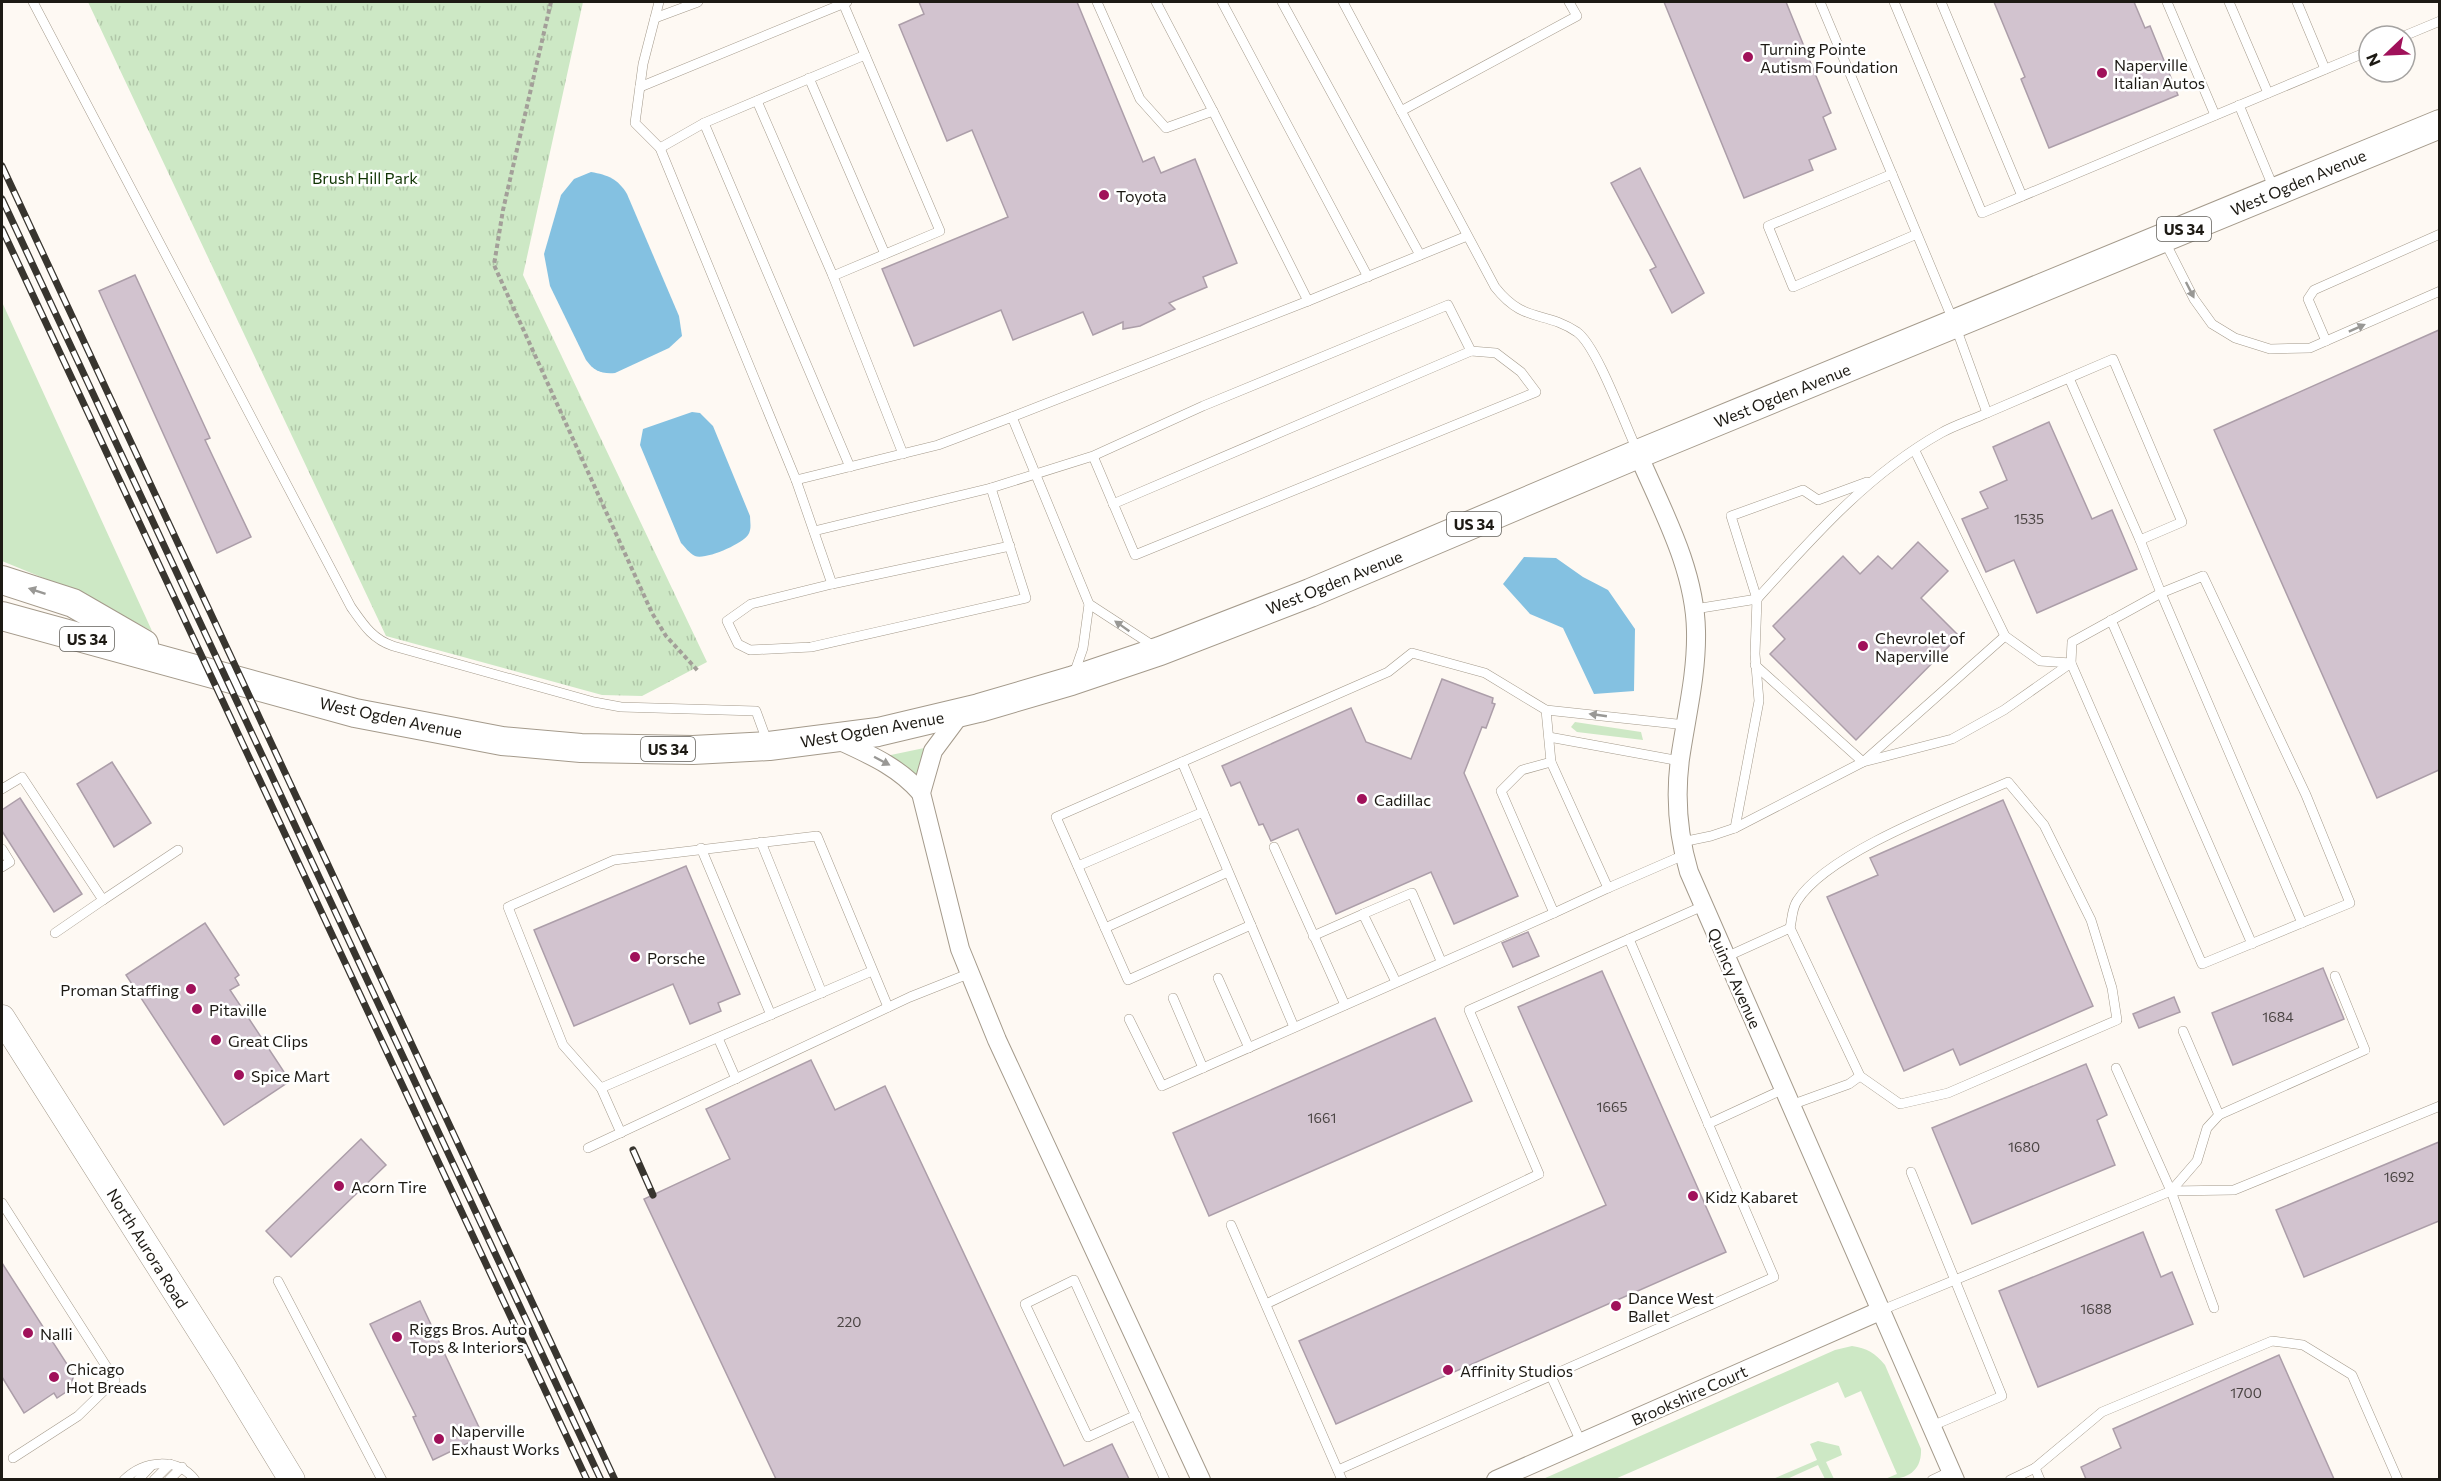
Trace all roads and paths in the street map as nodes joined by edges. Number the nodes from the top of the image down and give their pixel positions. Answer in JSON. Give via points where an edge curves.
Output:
{"nodes":[{"id":1,"x":33,"y":2,"type":"edge"},
{"id":2,"x":550,"y":2,"type":"edge"},
{"id":3,"x":659,"y":2,"type":"edge"},
{"id":4,"x":698,"y":2,"type":"edge"},
{"id":5,"x":845,"y":2,"type":"edge"},
{"id":6,"x":1097,"y":2,"type":"edge"},
{"id":7,"x":1156,"y":2,"type":"edge"},
{"id":8,"x":1222,"y":2,"type":"edge"},
{"id":9,"x":1282,"y":2,"type":"edge"},
{"id":10,"x":1343,"y":2,"type":"edge"},
{"id":11,"x":1569,"y":2,"type":"edge"},
{"id":12,"x":1820,"y":2,"type":"edge"},
{"id":13,"x":1893,"y":2,"type":"edge"},
{"id":14,"x":1941,"y":2,"type":"edge"},
{"id":15,"x":2167,"y":2,"type":"edge"},
{"id":16,"x":2229,"y":2,"type":"edge"},
{"id":17,"x":2297,"y":2,"type":"edge"},
{"id":18,"x":655,"y":18,"type":"junction"},
{"id":19,"x":2439,"y":21,"type":"edge"},
{"id":20,"x":2417,"y":30,"type":"edge"},
{"id":21,"x":865,"y":55,"type":"junction"},
{"id":22,"x":2357,"y":56,"type":"edge"},
{"id":23,"x":2325,"y":69,"type":"junction"},
{"id":24,"x":809,"y":78,"type":"junction"},
{"id":25,"x":640,"y":87,"type":"junction"},
{"id":26,"x":2268,"y":93,"type":"junction"},
{"id":27,"x":757,"y":101,"type":"junction"},
{"id":28,"x":2239,"y":105,"type":"junction"},
{"id":29,"x":1213,"y":111,"type":"junction"},
{"id":30,"x":1401,"y":111,"type":"junction"},
{"id":31,"x":2215,"y":115,"type":"junction"},
{"id":32,"x":704,"y":123,"type":"junction"},
{"id":33,"x":2439,"y":124,"type":"edge"},
{"id":34,"x":660,"y":148,"type":"junction"},
{"id":35,"x":1892,"y":174,"type":"junction"},
{"id":36,"x":2275,"y":192,"type":"junction"},
{"id":37,"x":2022,"y":196,"type":"junction"},
{"id":38,"x":1917,"y":234,"type":"junction"},
{"id":39,"x":2439,"y":234,"type":"edge"},
{"id":40,"x":1467,"y":236,"type":"junction"},
{"id":41,"x":2163,"y":238,"type":"junction"},
{"id":42,"x":885,"y":254,"type":"junction"},
{"id":43,"x":1420,"y":255,"type":"junction"},
{"id":44,"x":833,"y":276,"type":"junction"},
{"id":45,"x":1368,"y":277,"type":"junction"},
{"id":46,"x":2439,"y":291,"type":"edge"},
{"id":47,"x":1308,"y":301,"type":"junction"},
{"id":48,"x":1955,"y":325,"type":"junction"},
{"id":49,"x":2326,"y":341,"type":"junction"},
{"id":50,"x":1471,"y":351,"type":"junction"},
{"id":51,"x":2069,"y":378,"type":"junction"},
{"id":52,"x":1987,"y":413,"type":"junction"},
{"id":53,"x":1012,"y":417,"type":"junction"},
{"id":54,"x":1915,"y":451,"type":"junction"},
{"id":55,"x":903,"y":453,"type":"junction"},
{"id":56,"x":1638,"y":454,"type":"junction"},
{"id":57,"x":1093,"y":456,"type":"junction"},
{"id":58,"x":850,"y":466,"type":"junction"},
{"id":59,"x":1036,"y":474,"type":"junction"},
{"id":60,"x":796,"y":480,"type":"junction"},
{"id":61,"x":1872,"y":480,"type":"junction"},
{"id":62,"x":991,"y":488,"type":"junction"},
{"id":63,"x":1113,"y":504,"type":"junction"},
{"id":64,"x":814,"y":531,"type":"junction"},
{"id":65,"x":2140,"y":540,"type":"junction"},
{"id":66,"x":1010,"y":546,"type":"junction"},
{"id":67,"x":2,"y":580,"type":"edge"},
{"id":68,"x":832,"y":584,"type":"junction"},
{"id":69,"x":2161,"y":593,"type":"junction"},
{"id":70,"x":1757,"y":599,"type":"junction"},
{"id":71,"x":1089,"y":604,"type":"junction"},
{"id":72,"x":1695,"y":609,"type":"junction"},
{"id":73,"x":2,"y":616,"type":"edge"},
{"id":74,"x":2111,"y":620,"type":"junction"},
{"id":75,"x":2005,"y":636,"type":"junction"},
{"id":76,"x":1160,"y":651,"type":"junction"},
{"id":77,"x":173,"y":661,"type":"junction"},
{"id":78,"x":2071,"y":663,"type":"junction"},
{"id":79,"x":1755,"y":665,"type":"junction"},
{"id":80,"x":699,"y":672,"type":"dead end"},
{"id":81,"x":1071,"y":681,"type":"junction"},
{"id":82,"x":1546,"y":710,"type":"junction"},
{"id":83,"x":962,"y":712,"type":"junction"},
{"id":84,"x":1686,"y":725,"type":"junction"},
{"id":85,"x":1549,"y":737,"type":"junction"},
{"id":86,"x":835,"y":739,"type":"junction"},
{"id":87,"x":769,"y":746,"type":"junction"},
{"id":88,"x":1680,"y":761,"type":"junction"},
{"id":89,"x":1182,"y":762,"type":"junction"},
{"id":90,"x":1551,"y":762,"type":"junction"},
{"id":91,"x":1863,"y":762,"type":"junction"},
{"id":92,"x":2,"y":789,"type":"edge"},
{"id":93,"x":921,"y":793,"type":"junction"},
{"id":94,"x":1203,"y":812,"type":"junction"},
{"id":95,"x":1735,"y":828,"type":"junction"},
{"id":96,"x":760,"y":842,"type":"junction"},
{"id":97,"x":1274,"y":847,"type":"dead end"},
{"id":98,"x":701,"y":848,"type":"junction"},
{"id":99,"x":2,"y":849,"type":"edge"},
{"id":100,"x":1683,"y":849,"type":"junction"},
{"id":101,"x":178,"y":850,"type":"dead end"},
{"id":102,"x":1078,"y":866,"type":"junction"},
{"id":103,"x":2,"y":867,"type":"edge"},
{"id":104,"x":1228,"y":872,"type":"junction"},
{"id":105,"x":1608,"y":888,"type":"junction"},
{"id":106,"x":103,"y":900,"type":"junction"},
{"id":107,"x":1703,"y":906,"type":"junction"},
{"id":108,"x":1554,"y":913,"type":"junction"},
{"id":109,"x":1363,"y":914,"type":"junction"},
{"id":110,"x":2302,"y":923,"type":"junction"},
{"id":111,"x":1251,"y":925,"type":"junction"},
{"id":112,"x":1105,"y":928,"type":"junction"},
{"id":113,"x":1790,"y":928,"type":"junction"},
{"id":114,"x":55,"y":933,"type":"dead end"},
{"id":115,"x":1313,"y":936,"type":"junction"},
{"id":116,"x":1629,"y":939,"type":"junction"},
{"id":117,"x":2252,"y":944,"type":"junction"},
{"id":118,"x":1726,"y":957,"type":"junction"},
{"id":119,"x":1441,"y":962,"type":"junction"},
{"id":120,"x":872,"y":971,"type":"junction"},
{"id":121,"x":968,"y":974,"type":"junction"},
{"id":122,"x":2336,"y":976,"type":"dead end"},
{"id":123,"x":1218,"y":978,"type":"dead end"},
{"id":124,"x":1396,"y":982,"type":"junction"},
{"id":125,"x":822,"y":993,"type":"junction"},
{"id":126,"x":1173,"y":998,"type":"dead end"},
{"id":127,"x":1345,"y":1005,"type":"junction"},
{"id":128,"x":888,"y":1007,"type":"junction"},
{"id":129,"x":771,"y":1014,"type":"junction"},
{"id":130,"x":2,"y":1018,"type":"edge"},
{"id":131,"x":1129,"y":1019,"type":"dead end"},
{"id":132,"x":1294,"y":1027,"type":"junction"},
{"id":133,"x":2183,"y":1031,"type":"dead end"},
{"id":134,"x":718,"y":1038,"type":"junction"},
{"id":135,"x":1249,"y":1048,"type":"junction"},
{"id":136,"x":1203,"y":1068,"type":"junction"},
{"id":137,"x":2116,"y":1068,"type":"dead end"},
{"id":138,"x":1860,"y":1076,"type":"junction"},
{"id":139,"x":736,"y":1079,"type":"junction"},
{"id":140,"x":601,"y":1088,"type":"junction"},
{"id":141,"x":1787,"y":1097,"type":"junction"},
{"id":142,"x":2439,"y":1106,"type":"edge"},
{"id":143,"x":2219,"y":1115,"type":"junction"},
{"id":144,"x":1708,"y":1124,"type":"junction"},
{"id":145,"x":621,"y":1133,"type":"junction"},
{"id":146,"x":588,"y":1148,"type":"dead end"},
{"id":147,"x":1911,"y":1172,"type":"dead end"},
{"id":148,"x":2171,"y":1191,"type":"junction"},
{"id":149,"x":2,"y":1203,"type":"edge"},
{"id":150,"x":1231,"y":1225,"type":"dead end"},
{"id":151,"x":1954,"y":1280,"type":"junction"},
{"id":152,"x":278,"y":1281,"type":"dead end"},
{"id":153,"x":1266,"y":1304,"type":"junction"},
{"id":154,"x":2214,"y":1308,"type":"dead end"},
{"id":155,"x":1882,"y":1310,"type":"junction"},
{"id":156,"x":1551,"y":1376,"type":"junction"},
{"id":157,"x":1136,"y":1415,"type":"junction"},
{"id":158,"x":1932,"y":1426,"type":"junction"},
{"id":159,"x":1581,"y":1442,"type":"junction"},
{"id":160,"x":13,"y":1458,"type":"dead end"},
{"id":161,"x":170,"y":1464,"type":"junction"},
{"id":162,"x":153,"y":1465,"type":"junction"},
{"id":163,"x":182,"y":1467,"type":"junction"},
{"id":164,"x":2036,"y":1468,"type":"junction"},
{"id":165,"x":1340,"y":1475,"type":"edge"},
{"id":166,"x":1953,"y":1475,"type":"edge"},
{"id":167,"x":190,"y":1478,"type":"edge"},
{"id":168,"x":124,"y":1479,"type":"edge"},
{"id":169,"x":138,"y":1479,"type":"edge"},
{"id":170,"x":154,"y":1479,"type":"edge"},
{"id":171,"x":169,"y":1479,"type":"edge"},
{"id":172,"x":292,"y":1479,"type":"edge"},
{"id":173,"x":382,"y":1479,"type":"edge"},
{"id":174,"x":1165,"y":1479,"type":"edge"},
{"id":175,"x":1201,"y":1479,"type":"edge"},
{"id":176,"x":1496,"y":1479,"type":"edge"},
{"id":177,"x":1932,"y":1479,"type":"edge"},
{"id":178,"x":2010,"y":1479,"type":"edge"},
{"id":179,"x":2040,"y":1479,"type":"edge"},
{"id":180,"x":2398,"y":1479,"type":"edge"}],
"edges":[{"from":1,"to":87,"type":"lane","via":[[345,597],[367,630],[393,646],[594,702],[621,707],[756,711]]},
{"from":2,"to":80,"type":"path","via":[[494,265],[652,613],[666,636]]},
{"from":3,"to":18,"type":"lane"},
{"from":4,"to":18,"type":"lane"},
{"from":5,"to":21,"type":"lane"},
{"from":5,"to":25,"type":"lane"},
{"from":6,"to":29,"type":"lane","via":[[1140,99],[1166,128]]},
{"from":7,"to":29,"type":"lane"},
{"from":8,"to":45,"type":"lane"},
{"from":9,"to":43,"type":"lane"},
{"from":10,"to":30,"type":"lane"},
{"from":11,"to":30,"type":"lane","via":[[1577,16]]},
{"from":12,"to":35,"type":"lane"},
{"from":13,"to":37,"type":"lane","via":[[1982,213]]},
{"from":14,"to":37,"type":"lane"},
{"from":15,"to":31,"type":"lane"},
{"from":16,"to":26,"type":"lane"},
{"from":17,"to":23,"type":"lane"},
{"from":18,"to":25,"type":"lane"},
{"from":19,"to":20,"type":"lane"},
{"from":21,"to":24,"type":"lane"},
{"from":21,"to":42,"type":"lane","via":[[940,231]]},
{"from":22,"to":23,"type":"lane"},
{"from":23,"to":26,"type":"lane"},
{"from":24,"to":27,"type":"lane"},
{"from":24,"to":42,"type":"lane"},
{"from":25,"to":34,"type":"lane","via":[[635,123]]},
{"from":26,"to":28,"type":"lane"},
{"from":27,"to":32,"type":"lane"},
{"from":27,"to":44,"type":"lane"},
{"from":28,"to":31,"type":"lane"},
{"from":28,"to":36,"type":"lane"},
{"from":29,"to":47,"type":"lane"},
{"from":30,"to":40,"type":"lane"},
{"from":31,"to":37,"type":"lane"},
{"from":32,"to":34,"type":"lane"},
{"from":32,"to":58,"type":"lane"},
{"from":33,"to":36,"type":"main road","name":"West Ogden Avenue","number":"US 34"},
{"from":34,"to":60,"type":"lane"},
{"from":35,"to":38,"type":"lane"},
{"from":35,"to":38,"type":"lane","via":[[1768,226],[1793,286]]},
{"from":36,"to":41,"type":"main road","name":"West Ogden Avenue","number":"US 34"},
{"from":38,"to":48,"type":"lane"},
{"from":39,"to":49,"type":"lane","via":[[2314,290],[2308,299]]},
{"from":40,"to":43,"type":"lane"},
{"from":40,"to":56,"type":"lane","via":[[1495,286],[1511,305],[1579,334],[1592,352]]},
{"from":41,"to":48,"type":"main road","name":"West Ogden Avenue","number":"US 34"},
{"from":41,"to":49,"type":"lane","one_way":true,"via":[[2194,299],[2212,324],[2235,339],[2270,349],[2310,348]]},
{"from":42,"to":44,"type":"lane"},
{"from":43,"to":45,"type":"lane"},
{"from":44,"to":55,"type":"lane"},
{"from":45,"to":47,"type":"lane"},
{"from":49,"to":46,"type":"lane","one_way":true},
{"from":47,"to":53,"type":"lane"},
{"from":48,"to":52,"type":"lane"},
{"from":48,"to":56,"type":"main road","name":"West Ogden Avenue","number":"US 34"},
{"from":50,"to":57,"type":"lane","via":[[1448,304]]},
{"from":50,"to":63,"type":"lane"},
{"from":50,"to":63,"type":"lane","via":[[1496,353],[1521,372],[1536,392],[1135,555]]},
{"from":51,"to":52,"type":"lane"},
{"from":51,"to":65,"type":"lane"},
{"from":51,"to":65,"type":"lane","via":[[2113,359],[2182,522]]},
{"from":52,"to":54,"type":"lane","via":[[1941,433]]},
{"from":53,"to":55,"type":"lane","via":[[938,445]]},
{"from":53,"to":59,"type":"lane"},
{"from":54,"to":61,"type":"lane"},
{"from":54,"to":75,"type":"lane"},
{"from":55,"to":58,"type":"lane"},
{"from":56,"to":72,"type":"street","name":"Quincy Avenue","via":[[1683,562]]},
{"from":56,"to":76,"type":"main road","name":"West Ogden Avenue","number":"US 34","via":[[1321,588]]},
{"from":57,"to":59,"type":"lane"},
{"from":57,"to":63,"type":"lane"},
{"from":58,"to":60,"type":"lane"},
{"from":59,"to":62,"type":"lane"},
{"from":59,"to":71,"type":"lane"},
{"from":60,"to":64,"type":"lane"},
{"from":61,"to":70,"type":"lane"},
{"from":61,"to":70,"type":"lane","via":[[1818,500],[1803,490],[1731,516]]},
{"from":62,"to":64,"type":"lane"},
{"from":62,"to":66,"type":"lane"},
{"from":64,"to":68,"type":"lane"},
{"from":65,"to":69,"type":"lane"},
{"from":66,"to":68,"type":"lane"},
{"from":66,"to":68,"type":"lane","via":[[1026,598],[811,647],[750,651],[738,644],[727,621],[751,603]]},
{"from":77,"to":67,"type":"main road","name":"West Ogden Avenue","number":"US 34","one_way":true,"via":[[73,603]]},
{"from":69,"to":74,"type":"lane"},
{"from":69,"to":110,"type":"lane"},
{"from":69,"to":110,"type":"lane","via":[[2203,576],[2306,795],[2350,903]]},
{"from":70,"to":72,"type":"lane"},
{"from":70,"to":79,"type":"lane"},
{"from":76,"to":71,"type":"lane","one_way":true},
{"from":71,"to":81,"type":"lane","via":[[1083,648]]},
{"from":72,"to":84,"type":"street","name":"Quincy Avenue","via":[[1695,663]]},
{"from":73,"to":77,"type":"main road","name":"West Ogden Avenue","number":"US 34"},
{"from":74,"to":78,"type":"lane","via":[[2072,642]]},
{"from":74,"to":117,"type":"lane"},
{"from":75,"to":78,"type":"lane","via":[[2040,661]]},
{"from":75,"to":91,"type":"lane"},
{"from":76,"to":81,"type":"main road","name":"West Ogden Avenue","number":"US 34"},
{"from":77,"to":87,"type":"main road","name":"West Ogden Avenue","number":"US 34","via":[[355,712],[502,741],[627,749]]},
{"from":78,"to":91,"type":"lane","via":[[2004,710],[1952,739]]},
{"from":78,"to":117,"type":"lane","via":[[2202,964]]},
{"from":79,"to":91,"type":"lane"},
{"from":79,"to":95,"type":"lane","via":[[1759,701]]},
{"from":81,"to":83,"type":"main road","name":"West Ogden Avenue","number":"US 34"},
{"from":84,"to":82,"type":"lane","one_way":true},
{"from":82,"to":85,"type":"lane"},
{"from":82,"to":89,"type":"lane","via":[[1485,673],[1412,653],[1388,672]]},
{"from":83,"to":86,"type":"main road","name":"West Ogden Avenue","number":"US 34"},
{"from":83,"to":93,"type":"street","via":[[933,751]]},
{"from":84,"to":88,"type":"street","name":"Quincy Avenue"},
{"from":85,"to":88,"type":"lane"},
{"from":85,"to":90,"type":"lane"},
{"from":86,"to":87,"type":"main road","name":"West Ogden Avenue","number":"US 34"},
{"from":86,"to":93,"type":"street","one_way":true,"via":[[906,775]]},
{"from":88,"to":100,"type":"street","name":"Quincy Avenue","via":[[1677,817]]},
{"from":89,"to":94,"type":"lane"},
{"from":89,"to":102,"type":"lane","via":[[1056,817]]},
{"from":90,"to":105,"type":"lane"},
{"from":90,"to":108,"type":"lane","via":[[1522,770],[1501,791]]},
{"from":91,"to":95,"type":"lane"},
{"from":92,"to":106,"type":"lane","via":[[22,777]]},
{"from":93,"to":121,"type":"street"},
{"from":94,"to":102,"type":"lane"},
{"from":94,"to":104,"type":"lane"},
{"from":95,"to":100,"type":"lane"},
{"from":96,"to":98,"type":"lane"},
{"from":96,"to":120,"type":"lane","via":[[817,836]]},
{"from":96,"to":125,"type":"lane"},
{"from":97,"to":115,"type":"lane"},
{"from":98,"to":129,"type":"lane"},
{"from":98,"to":140,"type":"lane","via":[[614,860],[508,907],[563,1045]]},
{"from":99,"to":103,"type":"lane","via":[[10,862]]},
{"from":100,"to":105,"type":"lane"},
{"from":100,"to":107,"type":"street","name":"Quincy Avenue"},
{"from":101,"to":106,"type":"lane"},
{"from":102,"to":112,"type":"lane"},
{"from":104,"to":111,"type":"lane"},
{"from":104,"to":112,"type":"lane"},
{"from":105,"to":108,"type":"lane"},
{"from":106,"to":114,"type":"lane"},
{"from":107,"to":116,"type":"lane"},
{"from":107,"to":118,"type":"street","name":"Quincy Avenue"},
{"from":108,"to":119,"type":"lane"},
{"from":109,"to":115,"type":"lane"},
{"from":109,"to":119,"type":"lane","via":[[1412,894]]},
{"from":109,"to":124,"type":"lane"},
{"from":110,"to":117,"type":"lane"},
{"from":111,"to":112,"type":"lane","via":[[1128,980]]},
{"from":111,"to":132,"type":"lane"},
{"from":113,"to":118,"type":"lane"},
{"from":113,"to":138,"type":"lane"},
{"from":113,"to":138,"type":"lane","via":[[1796,902],[1822,873],[1925,818],[2008,782],[2044,825],[2091,920],[2112,988],[2117,1020],[1948,1093],[1900,1104]]},
{"from":115,"to":127,"type":"lane"},
{"from":116,"to":144,"type":"lane"},
{"from":116,"to":153,"type":"lane","via":[[1470,1010],[1539,1174]]},
{"from":118,"to":141,"type":"street","name":"Quincy Avenue"},
{"from":119,"to":124,"type":"lane"},
{"from":120,"to":125,"type":"lane"},
{"from":120,"to":128,"type":"lane"},
{"from":121,"to":128,"type":"lane"},
{"from":121,"to":175,"type":"street"},
{"from":122,"to":143,"type":"lane","via":[[2365,1050]]},
{"from":123,"to":135,"type":"lane"},
{"from":124,"to":127,"type":"lane"},
{"from":125,"to":129,"type":"lane"},
{"from":126,"to":136,"type":"lane"},
{"from":127,"to":132,"type":"lane"},
{"from":128,"to":139,"type":"lane"},
{"from":129,"to":134,"type":"lane"},
{"from":130,"to":172,"type":"main road","name":"North Aurora Road"},
{"from":131,"to":136,"type":"lane","via":[[1162,1086]]},
{"from":132,"to":135,"type":"lane"},
{"from":133,"to":143,"type":"lane"},
{"from":134,"to":139,"type":"lane"},
{"from":134,"to":140,"type":"lane"},
{"from":135,"to":136,"type":"lane"},
{"from":137,"to":148,"type":"lane"},
{"from":138,"to":141,"type":"lane","via":[[1849,1084]]},
{"from":139,"to":145,"type":"lane"},
{"from":140,"to":145,"type":"lane"},
{"from":141,"to":144,"type":"lane"},
{"from":141,"to":155,"type":"street","name":"Quincy Avenue"},
{"from":142,"to":148,"type":"lane","via":[[2234,1190]]},
{"from":143,"to":148,"type":"lane","via":[[2207,1128],[2197,1161]]},
{"from":144,"to":156,"type":"lane","via":[[1774,1277]]},
{"from":145,"to":146,"type":"lane"},
{"from":147,"to":151,"type":"lane"},
{"from":148,"to":151,"type":"lane"},
{"from":148,"to":154,"type":"lane"},
{"from":149,"to":160,"type":"lane","via":[[115,1380],[78,1416]]},
{"from":150,"to":153,"type":"lane"},
{"from":151,"to":155,"type":"lane"},
{"from":151,"to":158,"type":"lane","via":[[2002,1396]]},
{"from":152,"to":173,"type":"lane"},
{"from":153,"to":165,"type":"lane"},
{"from":155,"to":158,"type":"street","name":"Quincy Avenue"},
{"from":155,"to":159,"type":"street","name":"Brookshire Court"},
{"from":156,"to":159,"type":"lane"},
{"from":156,"to":165,"type":"lane"},
{"from":157,"to":157,"type":"lane","via":[[1074,1280],[1025,1304],[1088,1437]]},
{"from":157,"to":174,"type":"lane"},
{"from":158,"to":166,"type":"street","name":"Quincy Avenue"},
{"from":159,"to":176,"type":"street","name":"Brookshire Court"},
{"from":161,"to":162,"type":"lane"},
{"from":161,"to":163,"type":"lane"},
{"from":161,"to":170,"type":"lane"},
{"from":162,"to":168,"type":"lane"},
{"from":162,"to":169,"type":"lane"},
{"from":163,"to":167,"type":"lane"},
{"from":163,"to":171,"type":"lane"},
{"from":164,"to":178,"type":"lane"},
{"from":164,"to":179,"type":"lane"},
{"from":164,"to":180,"type":"lane","via":[[2102,1412],[2272,1341],[2303,1345],[2352,1375]]},
{"from":166,"to":177,"type":"lane"}]}
